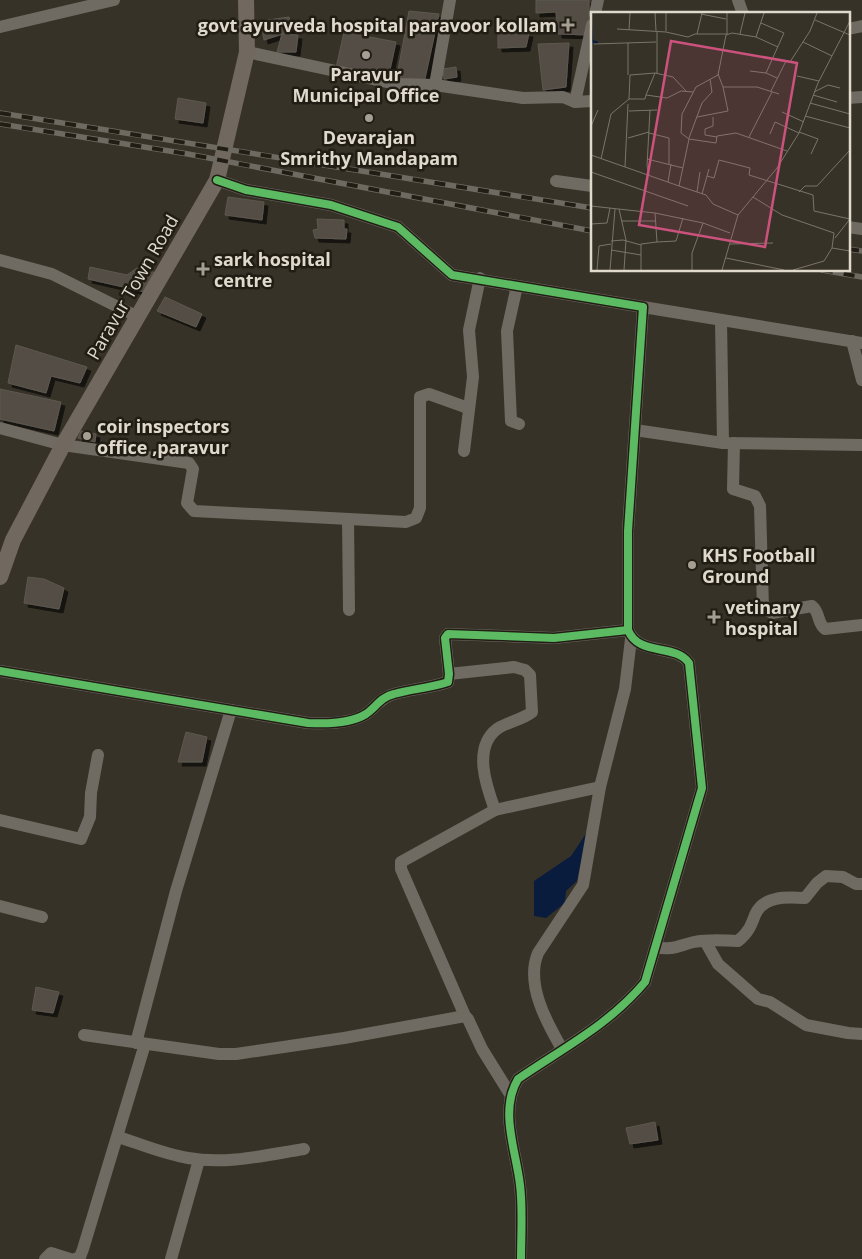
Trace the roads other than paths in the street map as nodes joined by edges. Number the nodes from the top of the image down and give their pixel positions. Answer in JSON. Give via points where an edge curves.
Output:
{"nodes":[{"id":1,"x":114,"y":0,"type":"edge"},
{"id":2,"x":246,"y":0,"type":"edge"},
{"id":3,"x":450,"y":0,"type":"edge"},
{"id":4,"x":738,"y":0,"type":"edge"},
{"id":5,"x":742,"y":12,"type":"edge"},
{"id":6,"x":0,"y":27,"type":"edge"},
{"id":7,"x":591,"y":30,"type":"edge"},
{"id":8,"x":247,"y":52,"type":"junction"},
{"id":9,"x":435,"y":86,"type":"junction"},
{"id":10,"x":575,"y":102,"type":"junction"},
{"id":11,"x":591,"y":102,"type":"edge"},
{"id":12,"x":217,"y":180,"type":"junction"},
{"id":13,"x":556,"y":181,"type":"dead end"},
{"id":14,"x":591,"y":186,"type":"edge"},
{"id":15,"x":0,"y":260,"type":"edge"},
{"id":16,"x":480,"y":278,"type":"junction"},
{"id":17,"x":517,"y":286,"type":"junction"},
{"id":18,"x":643,"y":307,"type":"junction"},
{"id":19,"x":138,"y":317,"type":"junction"},
{"id":20,"x":721,"y":320,"type":"junction"},
{"id":21,"x":857,"y":342,"type":"edge"},
{"id":22,"x":862,"y":380,"type":"edge"},
{"id":23,"x":468,"y":408,"type":"junction"},
{"id":24,"x":519,"y":424,"type":"dead end"},
{"id":25,"x":0,"y":428,"type":"edge"},
{"id":26,"x":635,"y":430,"type":"junction"},
{"id":27,"x":729,"y":443,"type":"junction"},
{"id":28,"x":63,"y":445,"type":"junction"},
{"id":29,"x":862,"y":445,"type":"edge"},
{"id":30,"x":464,"y":451,"type":"dead end"},
{"id":31,"x":348,"y":519,"type":"junction"},
{"id":32,"x":0,"y":577,"type":"edge"},
{"id":33,"x":349,"y":610,"type":"dead end"},
{"id":34,"x":862,"y":625,"type":"edge"},
{"id":35,"x":629,"y":634,"type":"junction"},
{"id":36,"x":0,"y":671,"type":"edge"},
{"id":37,"x":449,"y":674,"type":"junction"},
{"id":38,"x":231,"y":710,"type":"junction"},
{"id":39,"x":98,"y":755,"type":"dead end"},
{"id":40,"x":600,"y":787,"type":"junction"},
{"id":41,"x":495,"y":810,"type":"junction"},
{"id":42,"x":0,"y":820,"type":"edge"},
{"id":43,"x":862,"y":884,"type":"edge"},
{"id":44,"x":0,"y":906,"type":"edge"},
{"id":45,"x":42,"y":917,"type":"dead end"},
{"id":46,"x":705,"y":941,"type":"junction"},
{"id":47,"x":656,"y":947,"type":"junction"},
{"id":48,"x":465,"y":1016,"type":"junction"},
{"id":49,"x":862,"y":1034,"type":"edge"},
{"id":50,"x":84,"y":1035,"type":"dead end"},
{"id":51,"x":140,"y":1044,"type":"junction"},
{"id":52,"x":562,"y":1049,"type":"junction"},
{"id":53,"x":510,"y":1094,"type":"junction"},
{"id":54,"x":118,"y":1137,"type":"junction"},
{"id":55,"x":304,"y":1149,"type":"dead end"},
{"id":56,"x":200,"y":1160,"type":"junction"},
{"id":57,"x":45,"y":1259,"type":"edge"},
{"id":58,"x":70,"y":1259,"type":"edge"},
{"id":59,"x":75,"y":1259,"type":"edge"},
{"id":60,"x":171,"y":1259,"type":"edge"},
{"id":61,"x":522,"y":1259,"type":"edge"}],
"edges":[{"from":1,"to":6,"type":"street"},
{"from":2,"to":8,"type":"main road","name":"Paravur Town Road"},
{"from":3,"to":9,"type":"street"},
{"from":4,"to":5,"type":"street"},
{"from":7,"to":10,"type":"street"},
{"from":8,"to":9,"type":"street","via":[[396,84]]},
{"from":8,"to":12,"type":"main road","name":"Paravur Town Road"},
{"from":9,"to":10,"type":"street","via":[[523,98],[563,97]]},
{"from":10,"to":11,"type":"street"},
{"from":12,"to":16,"type":"street","via":[[246,190],[331,205],[398,227],[452,275]]},
{"from":12,"to":19,"type":"main road","name":"Paravur Town Road"},
{"from":13,"to":14,"type":"street"},
{"from":15,"to":19,"type":"street","via":[[52,274]]},
{"from":16,"to":17,"type":"street"},
{"from":16,"to":23,"type":"street","via":[[469,330],[473,377]]},
{"from":17,"to":18,"type":"street"},
{"from":17,"to":24,"type":"street","via":[[507,331],[512,421]]},
{"from":18,"to":20,"type":"street"},
{"from":18,"to":26,"type":"street"},
{"from":19,"to":28,"type":"main road","name":"Paravur Town Road"},
{"from":20,"to":21,"type":"street"},
{"from":20,"to":27,"type":"street"},
{"from":21,"to":22,"type":"street"},
{"from":23,"to":30,"type":"street"},
{"from":23,"to":31,"type":"street","via":[[429,394],[420,397],[420,508],[416,518],[406,522]]},
{"from":25,"to":28,"type":"street"},
{"from":26,"to":27,"type":"street"},
{"from":26,"to":35,"type":"street","via":[[628,531]]},
{"from":27,"to":29,"type":"street"},
{"from":27,"to":34,"type":"street","via":[[733,489],[755,496],[760,506],[763,608],[772,613],[812,606],[825,629]]},
{"from":28,"to":31,"type":"street","via":[[189,463],[193,469],[187,503],[194,511]]},
{"from":28,"to":32,"type":"main road","name":"Paravur Town Road","via":[[13,540]]},
{"from":31,"to":33,"type":"street"},
{"from":35,"to":37,"type":"street","via":[[554,638],[448,634],[445,638]]},
{"from":35,"to":40,"type":"street","via":[[626,689]]},
{"from":35,"to":47,"type":"street","via":[[639,644],[677,655],[688,663],[702,788]]},
{"from":36,"to":38,"type":"street"},
{"from":37,"to":38,"type":"street","via":[[448,682],[394,694],[358,718],[335,722],[308,723]]},
{"from":37,"to":41,"type":"street","via":[[514,667],[525,670],[530,676],[532,712],[497,729],[487,744],[483,769]]},
{"from":38,"to":51,"type":"street","via":[[176,892]]},
{"from":39,"to":42,"type":"street","via":[[90,818],[81,839]]},
{"from":40,"to":41,"type":"street"},
{"from":40,"to":52,"type":"street","via":[[583,884],[538,953],[534,965],[544,1016]]},
{"from":41,"to":48,"type":"street","via":[[401,862],[401,869]]},
{"from":43,"to":46,"type":"street","via":[[843,877],[826,876],[806,898],[779,898],[763,904],[752,926],[738,941]]},
{"from":44,"to":45,"type":"street"},
{"from":46,"to":47,"type":"street","via":[[681,948]]},
{"from":46,"to":49,"type":"street","via":[[718,964],[758,998],[806,1025]]},
{"from":47,"to":52,"type":"street","via":[[645,982],[631,998],[602,1025]]},
{"from":48,"to":51,"type":"street","via":[[236,1054]]},
{"from":48,"to":53,"type":"street"},
{"from":50,"to":51,"type":"street"},
{"from":51,"to":54,"type":"street"},
{"from":52,"to":53,"type":"street","via":[[518,1078]]},
{"from":53,"to":61,"type":"street","via":[[508,1110],[520,1187]]},
{"from":54,"to":56,"type":"street"},
{"from":54,"to":59,"type":"street","via":[[83,1249],[80,1257]]},
{"from":55,"to":56,"type":"street","via":[[245,1158]]},
{"from":56,"to":60,"type":"street"},
{"from":57,"to":58,"type":"street","via":[[51,1253]]}]}
